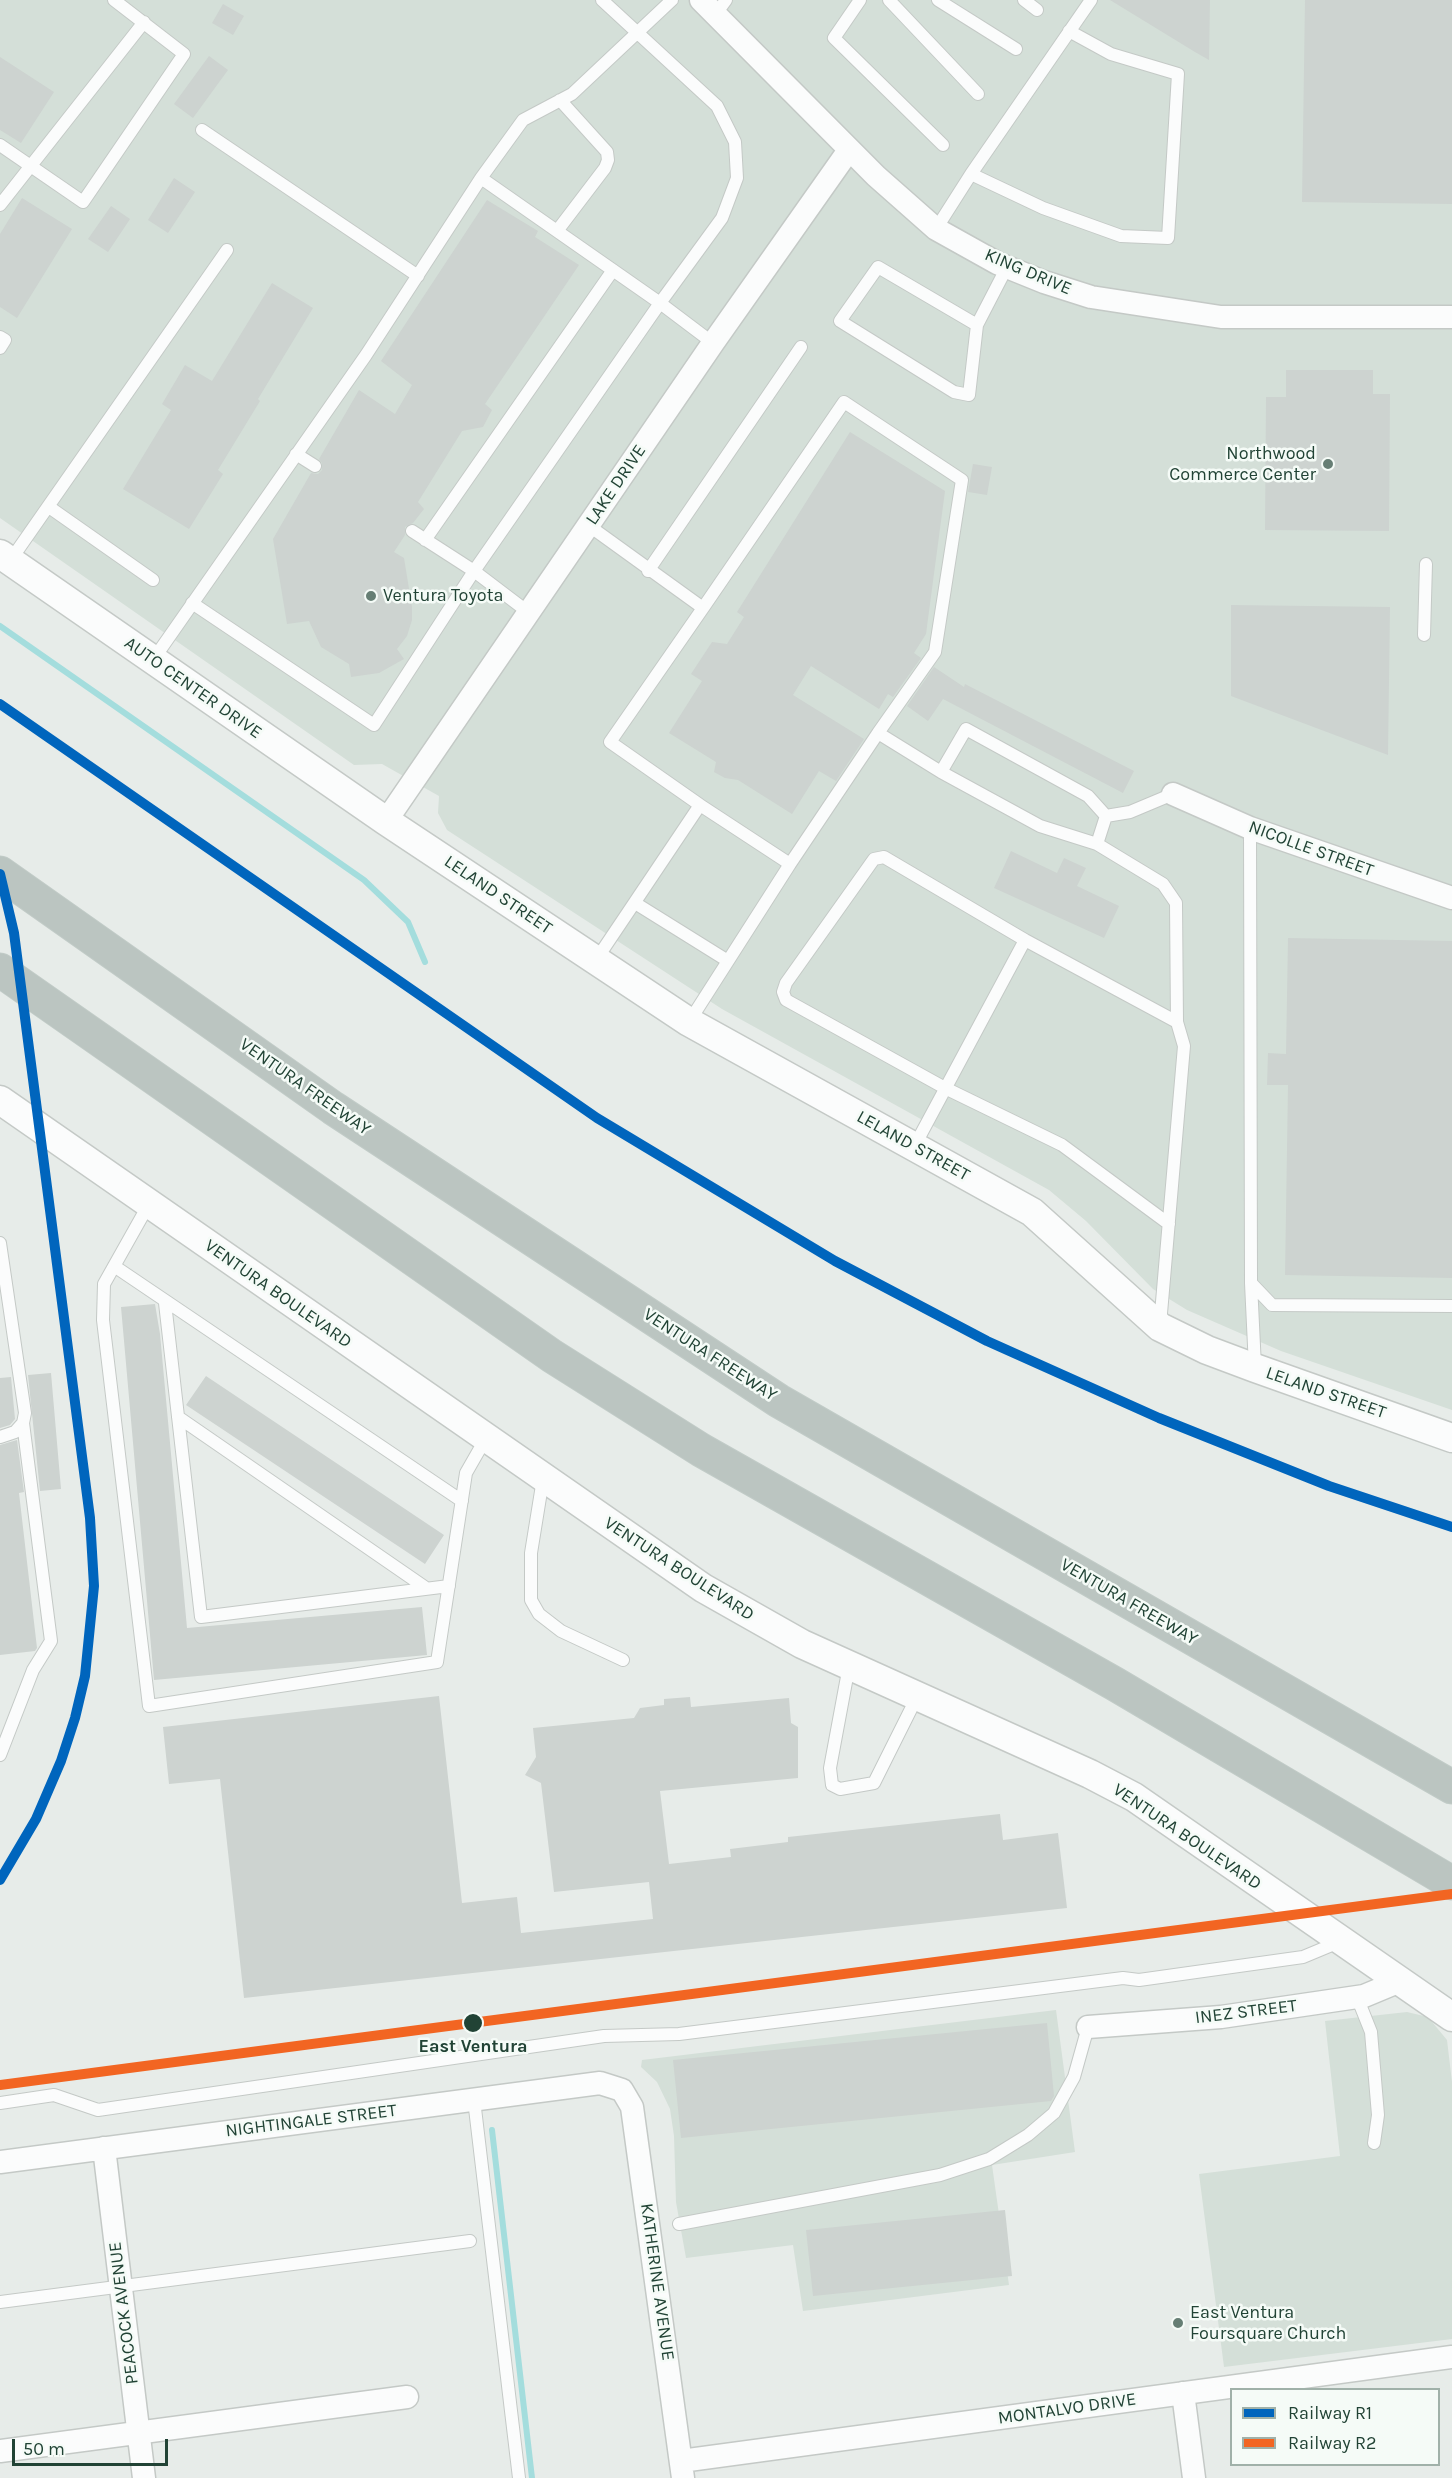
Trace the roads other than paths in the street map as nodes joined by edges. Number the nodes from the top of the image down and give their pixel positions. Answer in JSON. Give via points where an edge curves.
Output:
{"nodes":[{"id":1,"x":114,"y":0,"type":"edge"},
{"id":2,"x":602,"y":0,"type":"edge"},
{"id":3,"x":672,"y":0,"type":"edge"},
{"id":4,"x":860,"y":0,"type":"edge"},
{"id":5,"x":890,"y":0,"type":"edge"},
{"id":6,"x":938,"y":0,"type":"edge"},
{"id":7,"x":1024,"y":0,"type":"edge"},
{"id":8,"x":1091,"y":0,"type":"edge"},
{"id":9,"x":714,"y":5,"type":"edge"},
{"id":10,"x":1037,"y":10,"type":"dead end"},
{"id":11,"x":144,"y":22,"type":"junction"},
{"id":12,"x":638,"y":31,"type":"junction"},
{"id":13,"x":1069,"y":31,"type":"junction"},
{"id":14,"x":1016,"y":49,"type":"dead end"},
{"id":15,"x":978,"y":94,"type":"dead end"},
{"id":16,"x":560,"y":100,"type":"junction"},
{"id":17,"x":202,"y":130,"type":"dead end"},
{"id":18,"x":943,"y":145,"type":"dead end"},
{"id":19,"x":0,"y":146,"type":"edge"},
{"id":20,"x":849,"y":150,"type":"junction"},
{"id":21,"x":30,"y":166,"type":"junction"},
{"id":22,"x":971,"y":174,"type":"junction"},
{"id":23,"x":481,"y":178,"type":"junction"},
{"id":24,"x":0,"y":206,"type":"edge"},
{"id":25,"x":936,"y":229,"type":"junction"},
{"id":26,"x":557,"y":231,"type":"junction"},
{"id":27,"x":227,"y":250,"type":"dead end"},
{"id":28,"x":1007,"y":267,"type":"junction"},
{"id":29,"x":613,"y":270,"type":"junction"},
{"id":30,"x":418,"y":276,"type":"junction"},
{"id":31,"x":660,"y":303,"type":"junction"},
{"id":32,"x":1452,"y":317,"type":"edge"},
{"id":33,"x":977,"y":326,"type":"junction"},
{"id":34,"x":0,"y":337,"type":"edge"},
{"id":35,"x":713,"y":343,"type":"junction"},
{"id":36,"x":801,"y":346,"type":"dead end"},
{"id":37,"x":0,"y":348,"type":"edge"},
{"id":38,"x":296,"y":454,"type":"junction"},
{"id":39,"x":315,"y":466,"type":"dead end"},
{"id":40,"x":49,"y":507,"type":"junction"},
{"id":41,"x":588,"y":525,"type":"junction"},
{"id":42,"x":412,"y":531,"type":"dead end"},
{"id":43,"x":425,"y":540,"type":"junction"},
{"id":44,"x":5,"y":558,"type":"edge"},
{"id":45,"x":1426,"y":564,"type":"dead end"},
{"id":46,"x":474,"y":571,"type":"junction"},
{"id":47,"x":648,"y":571,"type":"junction"},
{"id":48,"x":153,"y":580,"type":"dead end"},
{"id":49,"x":192,"y":603,"type":"junction"},
{"id":50,"x":703,"y":608,"type":"junction"},
{"id":51,"x":528,"y":612,"type":"junction"},
{"id":52,"x":1424,"y":635,"type":"dead end"},
{"id":53,"x":153,"y":660,"type":"junction"},
{"id":54,"x":878,"y":733,"type":"junction"},
{"id":55,"x":941,"y":772,"type":"junction"},
{"id":56,"x":1173,"y":794,"type":"joint"},
{"id":57,"x":700,"y":805,"type":"junction"},
{"id":58,"x":1106,"y":816,"type":"junction"},
{"id":59,"x":386,"y":821,"type":"junction"},
{"id":60,"x":1250,"y":828,"type":"junction"},
{"id":61,"x":1097,"y":844,"type":"junction"},
{"id":62,"x":790,"y":864,"type":"junction"},
{"id":63,"x":0,"y":873,"type":"edge"},
{"id":64,"x":1452,"y":898,"type":"edge"},
{"id":65,"x":635,"y":903,"type":"junction"},
{"id":66,"x":1025,"y":940,"type":"junction"},
{"id":67,"x":596,"y":961,"type":"junction"},
{"id":68,"x":728,"y":961,"type":"junction"},
{"id":69,"x":0,"y":970,"type":"edge"},
{"id":70,"x":689,"y":1022,"type":"junction"},
{"id":71,"x":1177,"y":1022,"type":"junction"},
{"id":72,"x":945,"y":1088,"type":"junction"},
{"id":73,"x":0,"y":1100,"type":"edge"},
{"id":74,"x":914,"y":1147,"type":"junction"},
{"id":75,"x":149,"y":1204,"type":"junction"},
{"id":76,"x":1169,"y":1224,"type":"junction"},
{"id":77,"x":0,"y":1243,"type":"edge"},
{"id":78,"x":114,"y":1266,"type":"junction"},
{"id":79,"x":1251,"y":1283,"type":"junction"},
{"id":80,"x":165,"y":1303,"type":"junction"},
{"id":81,"x":1452,"y":1306,"type":"edge"},
{"id":82,"x":1160,"y":1327,"type":"junction"},
{"id":83,"x":1255,"y":1368,"type":"junction"},
{"id":84,"x":178,"y":1418,"type":"junction"},
{"id":85,"x":23,"y":1423,"type":"junction"},
{"id":86,"x":0,"y":1437,"type":"edge"},
{"id":87,"x":486,"y":1438,"type":"junction"},
{"id":88,"x":1452,"y":1438,"type":"edge"},
{"id":89,"x":543,"y":1478,"type":"junction"},
{"id":90,"x":462,"y":1501,"type":"junction"},
{"id":91,"x":449,"y":1586,"type":"junction"},
{"id":92,"x":426,"y":1588,"type":"junction"},
{"id":93,"x":624,"y":1660,"type":"dead end"},
{"id":94,"x":849,"y":1666,"type":"junction"},
{"id":95,"x":917,"y":1697,"type":"junction"},
{"id":96,"x":0,"y":1755,"type":"edge"},
{"id":97,"x":1452,"y":1787,"type":"edge"},
{"id":98,"x":1452,"y":1883,"type":"edge"},
{"id":99,"x":1340,"y":1941,"type":"junction"},
{"id":100,"x":1400,"y":1981,"type":"junction"},
{"id":101,"x":1357,"y":1997,"type":"junction"},
{"id":102,"x":1452,"y":2017,"type":"edge"},
{"id":103,"x":1088,"y":2027,"type":"joint"},
{"id":104,"x":622,"y":2090,"type":"joint"},
{"id":105,"x":474,"y":2100,"type":"junction"},
{"id":106,"x":0,"y":2103,"type":"edge"},
{"id":107,"x":1374,"y":2143,"type":"dead end"},
{"id":108,"x":104,"y":2148,"type":"junction"},
{"id":109,"x":0,"y":2162,"type":"edge"},
{"id":110,"x":679,"y":2224,"type":"dead end"},
{"id":111,"x":470,"y":2241,"type":"dead end"},
{"id":112,"x":121,"y":2286,"type":"junction"},
{"id":113,"x":0,"y":2302,"type":"edge"},
{"id":114,"x":1452,"y":2356,"type":"edge"},
{"id":115,"x":1183,"y":2393,"type":"junction"},
{"id":116,"x":407,"y":2397,"type":"dead end"},
{"id":117,"x":139,"y":2432,"type":"junction"},
{"id":118,"x":0,"y":2451,"type":"edge"},
{"id":119,"x":682,"y":2469,"type":"edge"},
{"id":120,"x":144,"y":2478,"type":"edge"},
{"id":121,"x":519,"y":2478,"type":"edge"},
{"id":122,"x":1194,"y":2478,"type":"edge"}],
"edges":[{"from":1,"to":11,"type":"lane"},
{"from":2,"to":12,"type":"lane"},
{"from":3,"to":12,"type":"lane"},
{"from":4,"to":18,"type":"lane","via":[[834,38]]},
{"from":5,"to":15,"type":"lane"},
{"from":6,"to":14,"type":"lane"},
{"from":7,"to":10,"type":"lane"},
{"from":8,"to":13,"type":"lane"},
{"from":9,"to":20,"type":"street","name":"KING DRIVE"},
{"from":11,"to":21,"type":"lane"},
{"from":11,"to":21,"type":"lane","via":[[184,54],[83,202]]},
{"from":12,"to":16,"type":"lane","via":[[572,94]]},
{"from":12,"to":31,"type":"lane","via":[[717,106],[735,142],[737,178],[722,218]]},
{"from":13,"to":22,"type":"lane"},
{"from":13,"to":22,"type":"lane","via":[[1111,54],[1178,74],[1168,238],[1120,236],[1043,208]]},
{"from":16,"to":23,"type":"lane","via":[[523,120]]},
{"from":16,"to":26,"type":"lane","via":[[608,152],[608,160]]},
{"from":17,"to":30,"type":"lane"},
{"from":19,"to":21,"type":"lane"},
{"from":20,"to":25,"type":"street","name":"KING DRIVE"},
{"from":20,"to":35,"type":"street","name":"LAKE DRIVE"},
{"from":21,"to":24,"type":"lane"},
{"from":22,"to":25,"type":"lane"},
{"from":23,"to":26,"type":"lane"},
{"from":23,"to":30,"type":"lane"},
{"from":25,"to":28,"type":"street","name":"KING DRIVE"},
{"from":26,"to":29,"type":"lane"},
{"from":27,"to":40,"type":"lane"},
{"from":28,"to":32,"type":"street","name":"KING DRIVE","via":[[1091,297],[1221,317]]},
{"from":28,"to":33,"type":"lane"},
{"from":29,"to":31,"type":"lane"},
{"from":29,"to":43,"type":"lane"},
{"from":30,"to":38,"type":"lane"},
{"from":31,"to":35,"type":"lane"},
{"from":31,"to":46,"type":"lane"},
{"from":33,"to":33,"type":"lane","via":[[969,395],[954,393],[840,321],[878,267]]},
{"from":34,"to":37,"type":"lane","via":[[5,340]]},
{"from":35,"to":41,"type":"street","name":"LAKE DRIVE"},
{"from":36,"to":47,"type":"lane"},
{"from":38,"to":39,"type":"lane"},
{"from":38,"to":49,"type":"lane"},
{"from":40,"to":44,"type":"lane"},
{"from":40,"to":48,"type":"lane"},
{"from":41,"to":47,"type":"lane"},
{"from":41,"to":51,"type":"street","name":"LAKE DRIVE"},
{"from":42,"to":43,"type":"lane"},
{"from":43,"to":46,"type":"lane"},
{"from":44,"to":53,"type":"street","name":"AUTO CENTER DRIVE"},
{"from":45,"to":52,"type":"lane"},
{"from":46,"to":49,"type":"lane","via":[[374,725]]},
{"from":46,"to":51,"type":"lane"},
{"from":47,"to":50,"type":"lane"},
{"from":49,"to":53,"type":"lane"},
{"from":50,"to":54,"type":"lane","via":[[844,402],[962,480],[936,652]]},
{"from":50,"to":57,"type":"lane","via":[[609,742]]},
{"from":51,"to":59,"type":"street","name":"LAKE DRIVE"},
{"from":53,"to":59,"type":"street","name":"AUTO CENTER DRIVE"},
{"from":54,"to":55,"type":"lane"},
{"from":54,"to":62,"type":"lane"},
{"from":55,"to":58,"type":"lane","via":[[966,729],[1088,796]]},
{"from":55,"to":61,"type":"lane","via":[[1040,826]]},
{"from":56,"to":58,"type":"lane","via":[[1130,812]]},
{"from":56,"to":60,"type":"street","name":"NICOLLE STREET"},
{"from":57,"to":62,"type":"lane"},
{"from":57,"to":65,"type":"lane"},
{"from":58,"to":61,"type":"lane"},
{"from":59,"to":67,"type":"street","name":"LELAND STREET"},
{"from":60,"to":64,"type":"street","name":"NICOLLE STREET"},
{"from":60,"to":79,"type":"lane"},
{"from":61,"to":71,"type":"lane","via":[[1163,884],[1176,903]]},
{"from":62,"to":68,"type":"lane"},
{"from":63,"to":97,"type":"highway","name":"VENTURA FREEWAY","via":[[333,1108],[779,1401]]},
{"from":65,"to":67,"type":"lane"},
{"from":65,"to":68,"type":"lane"},
{"from":66,"to":71,"type":"lane"},
{"from":66,"to":72,"type":"lane"},
{"from":66,"to":72,"type":"lane","via":[[884,857],[874,859],[786,983],[786,1000]]},
{"from":67,"to":70,"type":"street","name":"LELAND STREET"},
{"from":68,"to":70,"type":"lane"},
{"from":69,"to":98,"type":"highway","via":[[552,1356],[701,1450],[1115,1684]]},
{"from":70,"to":74,"type":"street","name":"LELAND STREET"},
{"from":71,"to":76,"type":"lane","via":[[1184,1046]]},
{"from":72,"to":74,"type":"lane"},
{"from":72,"to":76,"type":"lane","via":[[1062,1145]]},
{"from":73,"to":75,"type":"street","name":"VENTURA BOULEVARD"},
{"from":74,"to":82,"type":"street","name":"LELAND STREET","via":[[1032,1212]]},
{"from":75,"to":78,"type":"lane"},
{"from":75,"to":87,"type":"street","name":"VENTURA BOULEVARD"},
{"from":76,"to":82,"type":"lane"},
{"from":77,"to":85,"type":"lane","via":[[25,1413]]},
{"from":78,"to":80,"type":"lane"},
{"from":78,"to":91,"type":"lane","via":[[104,1284],[103,1320],[149,1706],[437,1662]]},
{"from":79,"to":81,"type":"lane","via":[[1272,1305]]},
{"from":79,"to":83,"type":"lane"},
{"from":80,"to":84,"type":"lane"},
{"from":80,"to":90,"type":"lane"},
{"from":82,"to":83,"type":"street","name":"LELAND STREET"},
{"from":83,"to":88,"type":"street","name":"LELAND STREET"},
{"from":84,"to":92,"type":"lane"},
{"from":84,"to":92,"type":"lane","via":[[201,1617]]},
{"from":85,"to":86,"type":"lane","via":[[15,1432]]},
{"from":85,"to":96,"type":"lane","via":[[51,1641],[33,1670]]},
{"from":87,"to":89,"type":"street","name":"VENTURA BOULEVARD"},
{"from":87,"to":90,"type":"lane","via":[[466,1473]]},
{"from":89,"to":93,"type":"lane","via":[[531,1553],[531,1600],[539,1614],[561,1631]]},
{"from":89,"to":94,"type":"street","name":"VENTURA BOULEVARD","via":[[703,1588]]},
{"from":90,"to":91,"type":"lane"},
{"from":91,"to":92,"type":"lane"},
{"from":94,"to":95,"type":"street","name":"VENTURA BOULEVARD"},
{"from":94,"to":95,"type":"lane","via":[[830,1768],[832,1785],[840,1789],[874,1783]]},
{"from":95,"to":99,"type":"street","name":"VENTURA BOULEVARD","via":[[1134,1797]]},
{"from":99,"to":100,"type":"street","name":"VENTURA BOULEVARD"},
{"from":99,"to":106,"type":"lane","via":[[1303,1957],[1139,1980],[1123,1978],[661,2036],[603,2036],[98,2110],[54,2095]]},
{"from":100,"to":101,"type":"street","name":"INEZ STREET"},
{"from":100,"to":102,"type":"street","name":"VENTURA BOULEVARD"},
{"from":101,"to":103,"type":"street","name":"INEZ STREET","via":[[1221,2017]]},
{"from":101,"to":107,"type":"lane","via":[[1371,2032],[1378,2115]]},
{"from":103,"to":110,"type":"lane","via":[[1074,2077],[1054,2113],[1028,2135],[988,2158],[940,2175]]},
{"from":104,"to":105,"type":"street","name":"NIGHTINGALE STREET","via":[[600,2083]]},
{"from":104,"to":119,"type":"street","name":"KATHERINE AVENUE","via":[[632,2107]]},
{"from":105,"to":108,"type":"street","name":"NIGHTINGALE STREET"},
{"from":105,"to":121,"type":"lane"},
{"from":108,"to":109,"type":"street","name":"NIGHTINGALE STREET"},
{"from":108,"to":112,"type":"street","name":"PEACOCK AVENUE"},
{"from":111,"to":112,"type":"lane"},
{"from":112,"to":113,"type":"lane"},
{"from":112,"to":117,"type":"street","name":"PEACOCK AVENUE"},
{"from":114,"to":115,"type":"street","name":"MONTALVO DRIVE"},
{"from":115,"to":119,"type":"street","name":"MONTALVO DRIVE"},
{"from":115,"to":122,"type":"street"},
{"from":116,"to":117,"type":"street"},
{"from":117,"to":118,"type":"street"},
{"from":117,"to":120,"type":"street","name":"PEACOCK AVENUE"}]}
